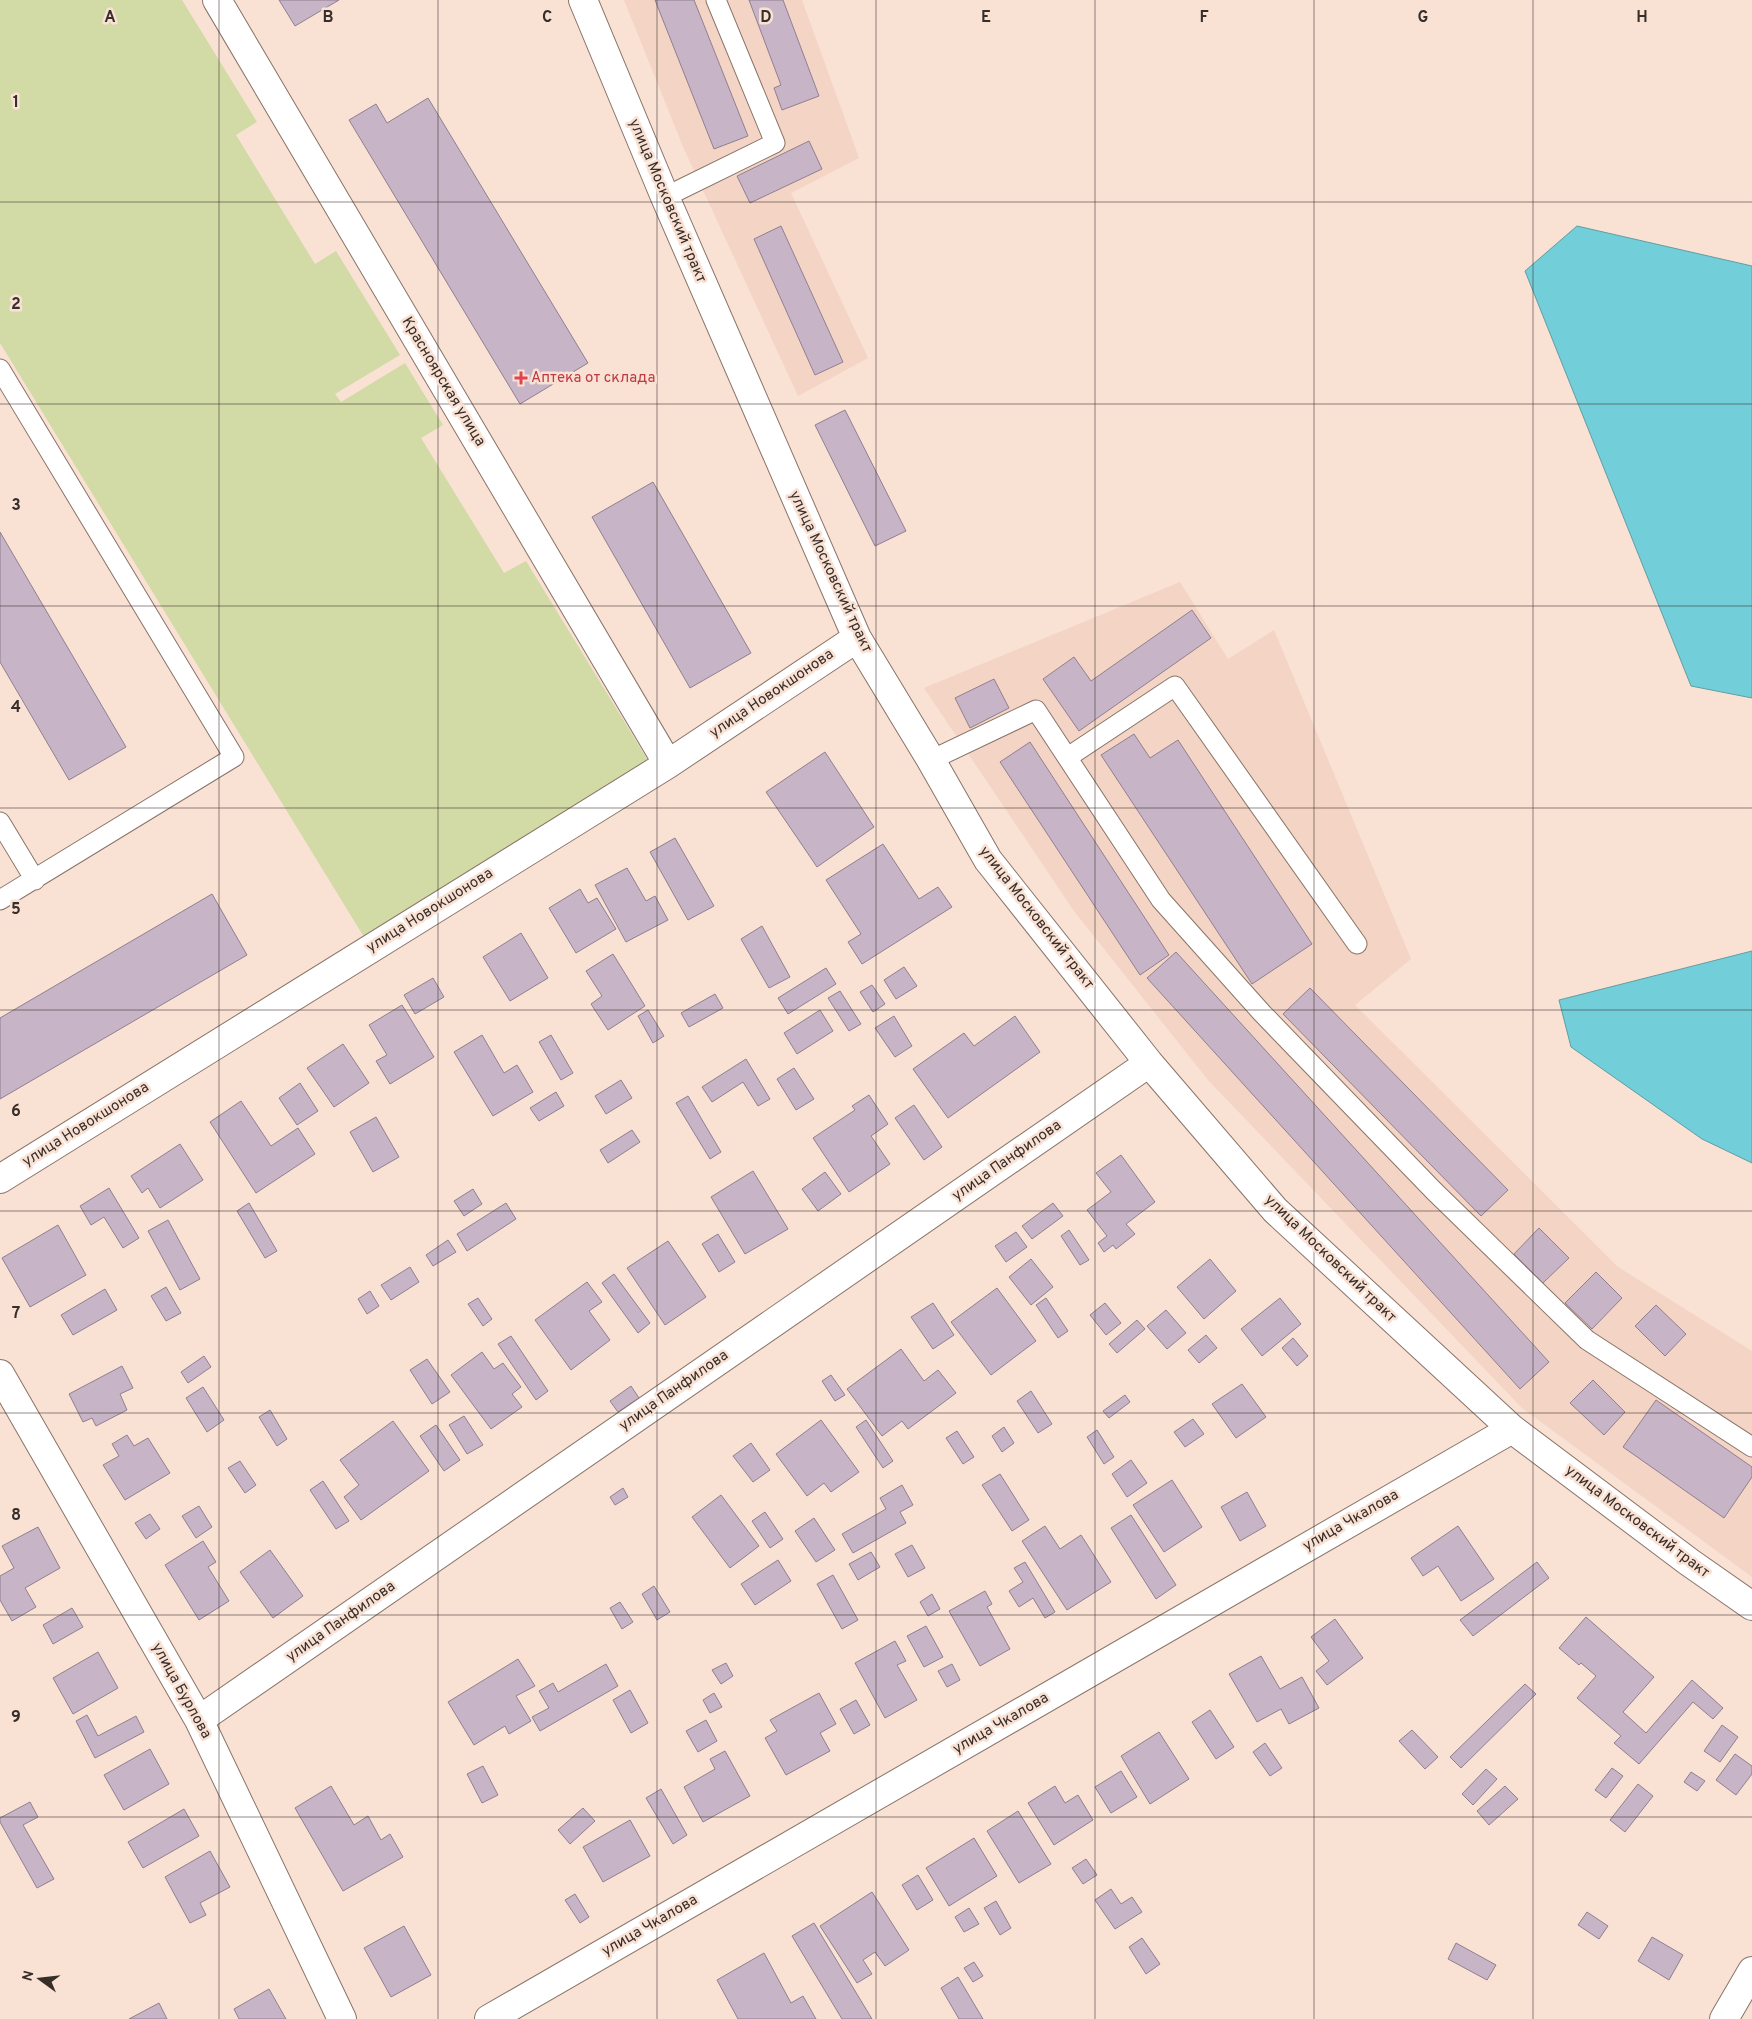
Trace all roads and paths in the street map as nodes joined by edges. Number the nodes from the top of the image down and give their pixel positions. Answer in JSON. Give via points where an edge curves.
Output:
{"nodes":[{"id":1,"x":217,"y":0,"type":"edge"},
{"id":2,"x":583,"y":0,"type":"edge"},
{"id":3,"x":716,"y":0,"type":"edge"},
{"id":4,"x":665,"y":197,"type":"junction"},
{"id":5,"x":0,"y":369,"type":"edge"},
{"id":6,"x":857,"y":638,"type":"junction"},
{"id":7,"x":1068,"y":757,"type":"junction"},
{"id":8,"x":931,"y":760,"type":"junction"},
{"id":9,"x":668,"y":764,"type":"junction"},
{"id":10,"x":0,"y":822,"type":"edge"},
{"id":11,"x":34,"y":880,"type":"junction"},
{"id":12,"x":0,"y":900,"type":"edge"},
{"id":13,"x":1358,"y":944,"type":"dead end"},
{"id":14,"x":1149,"y":1063,"type":"junction"},
{"id":15,"x":0,"y":1179,"type":"edge"},
{"id":16,"x":0,"y":1374,"type":"edge"},
{"id":17,"x":1512,"y":1429,"type":"junction"},
{"id":18,"x":1752,"y":1447,"type":"edge"},
{"id":19,"x":1752,"y":1606,"type":"edge"},
{"id":20,"x":199,"y":1720,"type":"junction"},
{"id":21,"x":1752,"y":1971,"type":"edge"},
{"id":22,"x":342,"y":2019,"type":"edge"},
{"id":23,"x":489,"y":2019,"type":"edge"},
{"id":24,"x":1724,"y":2019,"type":"edge"}],
"edges":[{"from":1,"to":9,"type":"street","name":"Красноярская улица"},
{"from":2,"to":4,"type":"street","name":"улица Московский тракт"},
{"from":3,"to":4,"type":"lane","via":[[775,143]]},
{"from":4,"to":6,"type":"street","name":"улица Московский тракт"},
{"from":5,"to":11,"type":"lane","via":[[234,757]]},
{"from":6,"to":8,"type":"street","name":"улица Московский тракт"},
{"from":6,"to":9,"type":"street","name":"улица Новокшонова"},
{"from":7,"to":8,"type":"lane","via":[[1036,710]]},
{"from":7,"to":13,"type":"lane","via":[[1175,686]]},
{"from":7,"to":18,"type":"lane","via":[[1161,900],[1262,1013],[1434,1191],[1587,1340]]},
{"from":8,"to":14,"type":"street","name":"улица Московский тракт","via":[[988,860]]},
{"from":9,"to":15,"type":"street","name":"улица Новокшонова"},
{"from":10,"to":11,"type":"lane"},
{"from":11,"to":12,"type":"lane"},
{"from":14,"to":17,"type":"street","name":"улица Московский тракт","via":[[1275,1210]]},
{"from":14,"to":20,"type":"street","name":"улица Панфилова"},
{"from":16,"to":20,"type":"street","name":"улица Бурлова"},
{"from":17,"to":19,"type":"street","name":"улица Московский тракт"},
{"from":17,"to":23,"type":"street","name":"улица Чкалова"},
{"from":20,"to":22,"type":"street","name":"улица Бурлова"},
{"from":21,"to":24,"type":"street"}]}
